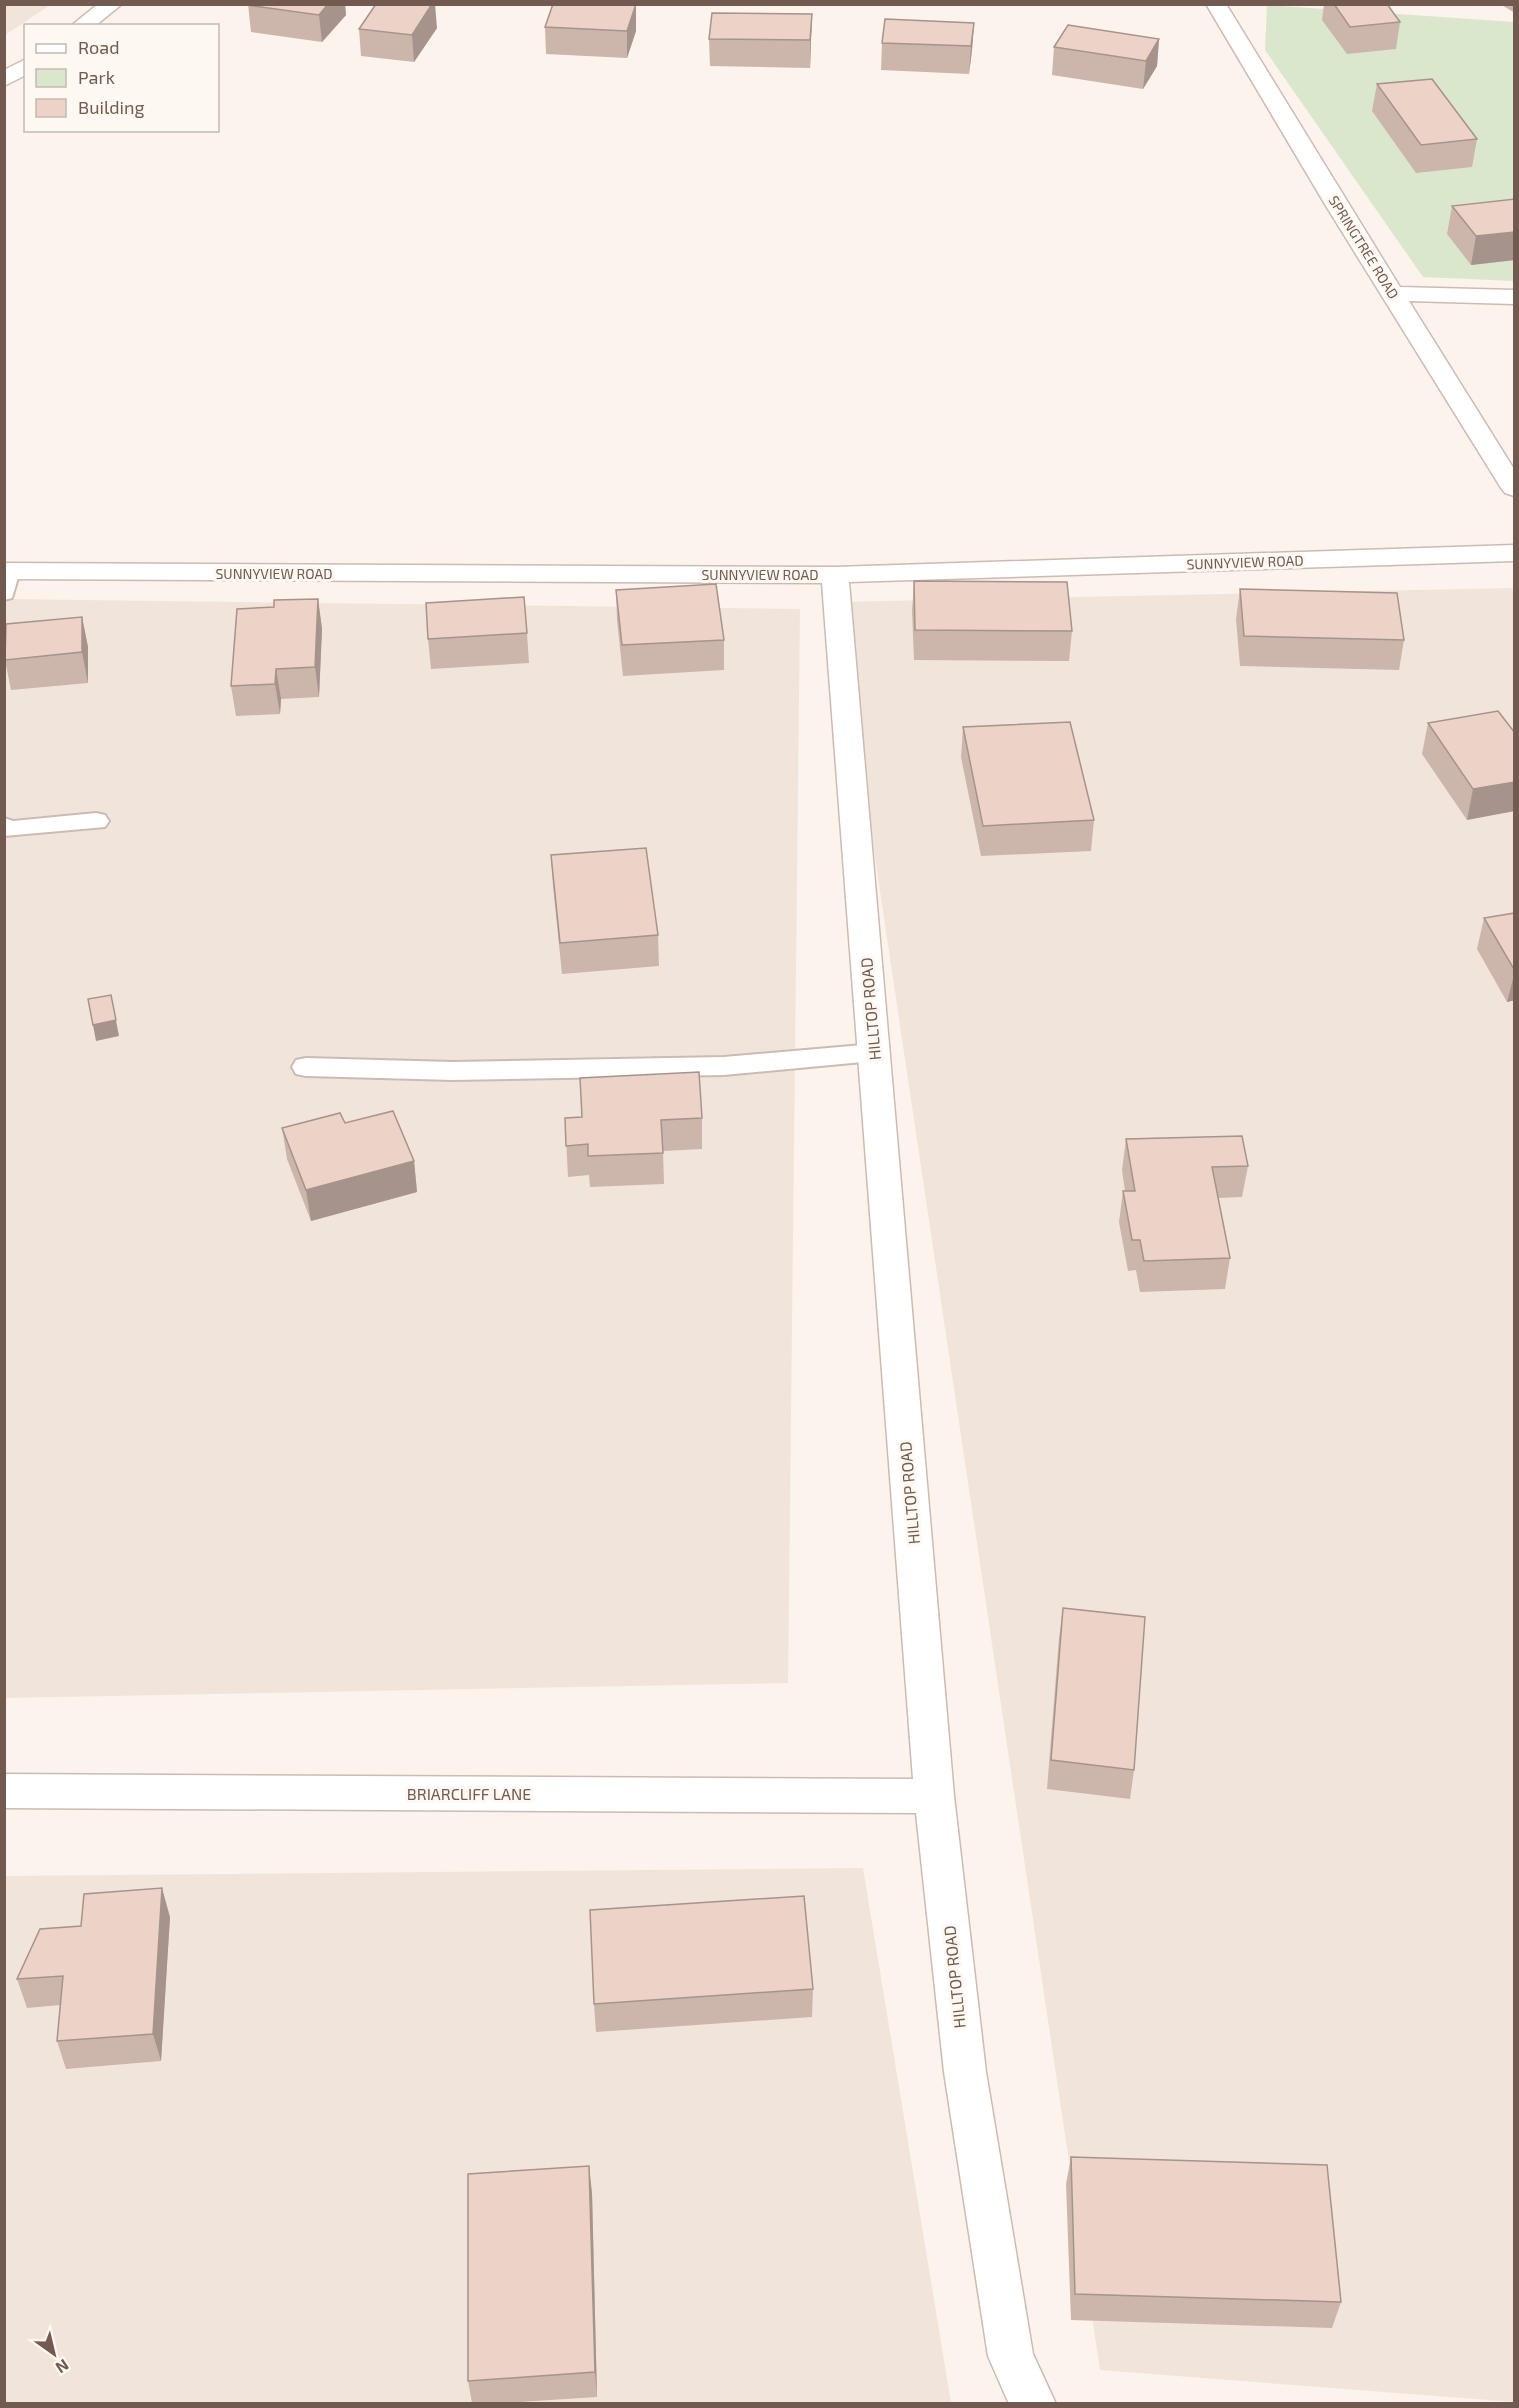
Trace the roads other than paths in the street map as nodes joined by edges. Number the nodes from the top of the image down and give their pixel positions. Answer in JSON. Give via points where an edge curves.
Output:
{"nodes":[{"id":1,"x":112,"y":4,"type":"edge"},
{"id":2,"x":1216,"y":4,"type":"edge"},
{"id":3,"x":84,"y":24,"type":"edge"},
{"id":4,"x":24,"y":66,"type":"edge"},
{"id":5,"x":4,"y":80,"type":"edge"},
{"id":6,"x":1392,"y":294,"type":"junction"},
{"id":7,"x":1515,"y":297,"type":"edge"},
{"id":8,"x":1515,"y":488,"type":"edge"},
{"id":9,"x":1515,"y":553,"type":"edge"},
{"id":10,"x":835,"y":575,"type":"junction"},
{"id":11,"x":6,"y":579,"type":"edge"},
{"id":12,"x":96,"y":821,"type":"dead end"},
{"id":13,"x":4,"y":826,"type":"edge"},
{"id":14,"x":874,"y":1053,"type":"junction"},
{"id":15,"x":306,"y":1067,"type":"dead end"},
{"id":16,"x":4,"y":1791,"type":"edge"},
{"id":17,"x":934,"y":1796,"type":"junction"},
{"id":18,"x":1033,"y":2403,"type":"edge"}],
"edges":[{"from":1,"to":3,"type":"street"},
{"from":2,"to":6,"type":"street","name":"SPRINGTREE ROAD"},
{"from":4,"to":5,"type":"street"},
{"from":6,"to":7,"type":"street"},
{"from":6,"to":8,"type":"street","name":"SPRINGTREE ROAD"},
{"from":9,"to":10,"type":"street","name":"SUNNYVIEW ROAD"},
{"from":10,"to":11,"type":"street","name":"SUNNYVIEW ROAD"},
{"from":10,"to":14,"type":"street","name":"HILLTOP ROAD"},
{"from":12,"to":13,"type":"lane","via":[[7,829]]},
{"from":14,"to":15,"type":"lane","via":[[712,1066],[453,1071]]},
{"from":14,"to":17,"type":"street","name":"HILLTOP ROAD"},
{"from":16,"to":17,"type":"street","name":"BRIARCLIFF LANE"},
{"from":17,"to":18,"type":"street","name":"HILLTOP ROAD","via":[[965,2072],[1009,2344]]}]}
